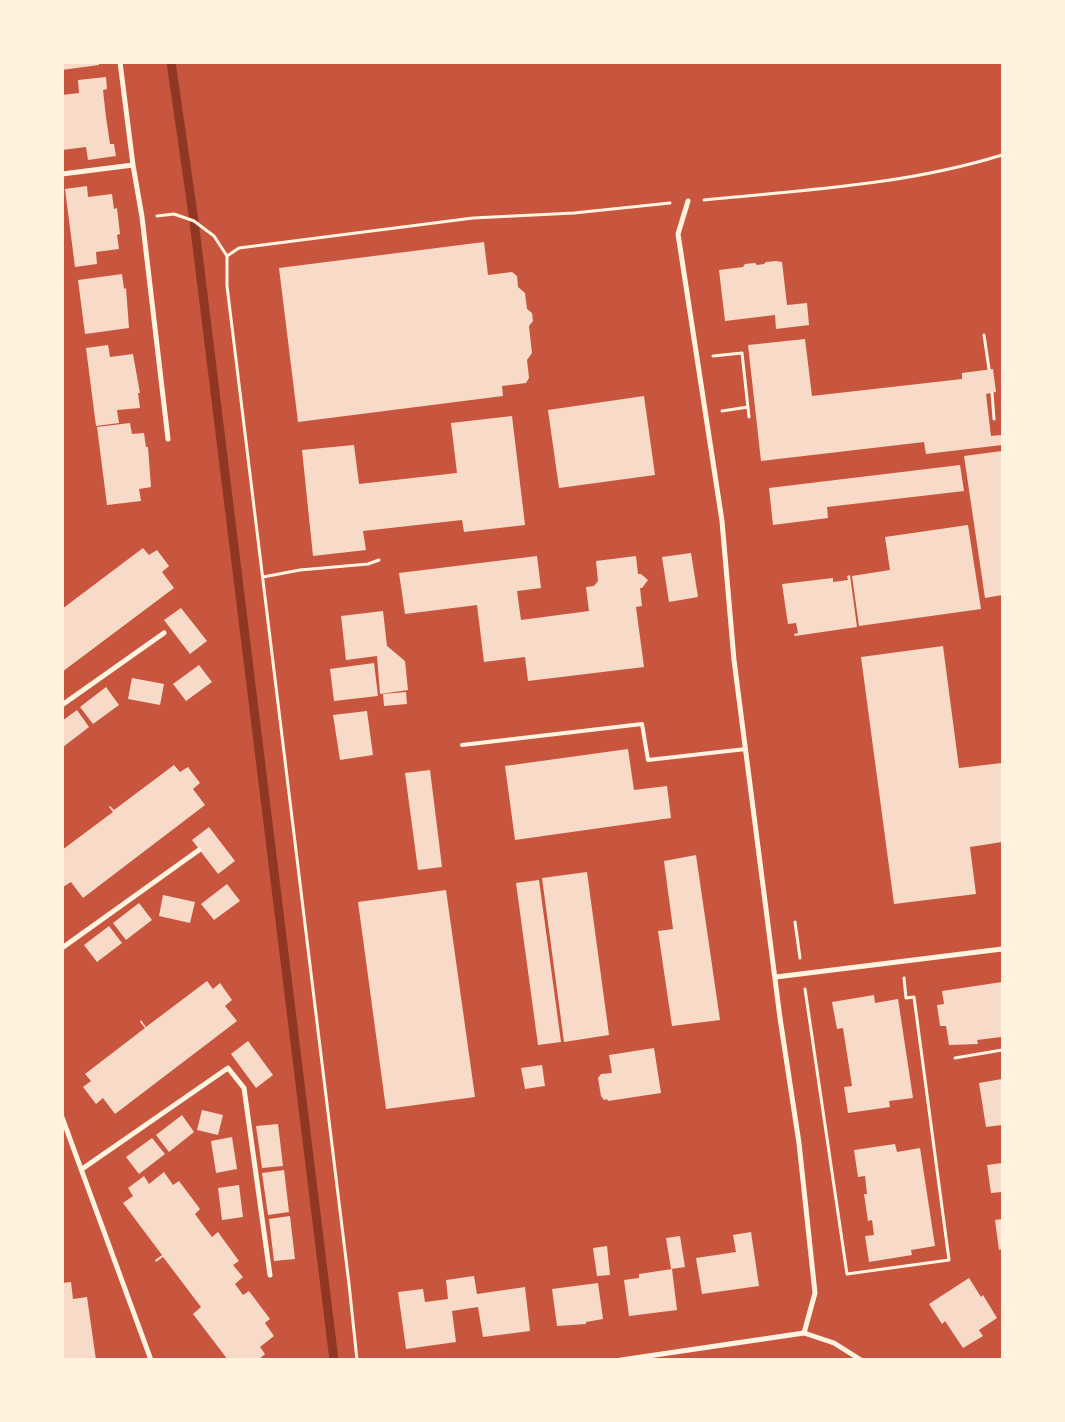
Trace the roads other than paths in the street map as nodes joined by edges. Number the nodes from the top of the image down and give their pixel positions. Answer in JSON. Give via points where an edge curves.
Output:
{"nodes":[{"id":1,"x":120,"y":62,"type":"edge"},
{"id":2,"x":133,"y":165,"type":"junction"},
{"id":3,"x":62,"y":174,"type":"edge"},
{"id":4,"x":688,"y":201,"type":"road end"},
{"id":5,"x":168,"y":439,"type":"dead end"},
{"id":6,"x":164,"y":633,"type":"dead end"},
{"id":7,"x":62,"y":705,"type":"edge"},
{"id":8,"x":462,"y":745,"type":"dead end"},
{"id":9,"x":746,"y":749,"type":"junction"},
{"id":10,"x":199,"y":850,"type":"dead end"},
{"id":11,"x":62,"y":948,"type":"edge"},
{"id":12,"x":1002,"y":949,"type":"edge"},
{"id":13,"x":776,"y":978,"type":"junction"},
{"id":14,"x":62,"y":1117,"type":"edge"},
{"id":15,"x":64,"y":1125,"type":"edge"},
{"id":16,"x":82,"y":1169,"type":"junction"},
{"id":17,"x":270,"y":1274,"type":"dead end"},
{"id":18,"x":804,"y":1333,"type":"junction"},
{"id":19,"x":151,"y":1360,"type":"edge"},
{"id":20,"x":621,"y":1360,"type":"edge"},
{"id":21,"x":860,"y":1360,"type":"edge"}],
"edges":[{"from":1,"to":2,"type":"street"},
{"from":2,"to":3,"type":"street"},
{"from":2,"to":5,"type":"street"},
{"from":4,"to":9,"type":"street","via":[[678,234],[722,521],[734,660]]},
{"from":6,"to":7,"type":"street"},
{"from":8,"to":9,"type":"lane","via":[[642,724],[648,760]]},
{"from":9,"to":13,"type":"street"},
{"from":10,"to":11,"type":"street"},
{"from":12,"to":13,"type":"street"},
{"from":13,"to":18,"type":"street","via":[[800,1142],[815,1294]]},
{"from":14,"to":15,"type":"street"},
{"from":15,"to":16,"type":"street"},
{"from":16,"to":17,"type":"street","via":[[228,1068],[244,1088]]},
{"from":16,"to":19,"type":"street"},
{"from":18,"to":20,"type":"street"},
{"from":18,"to":21,"type":"street","via":[[834,1343]]}]}
